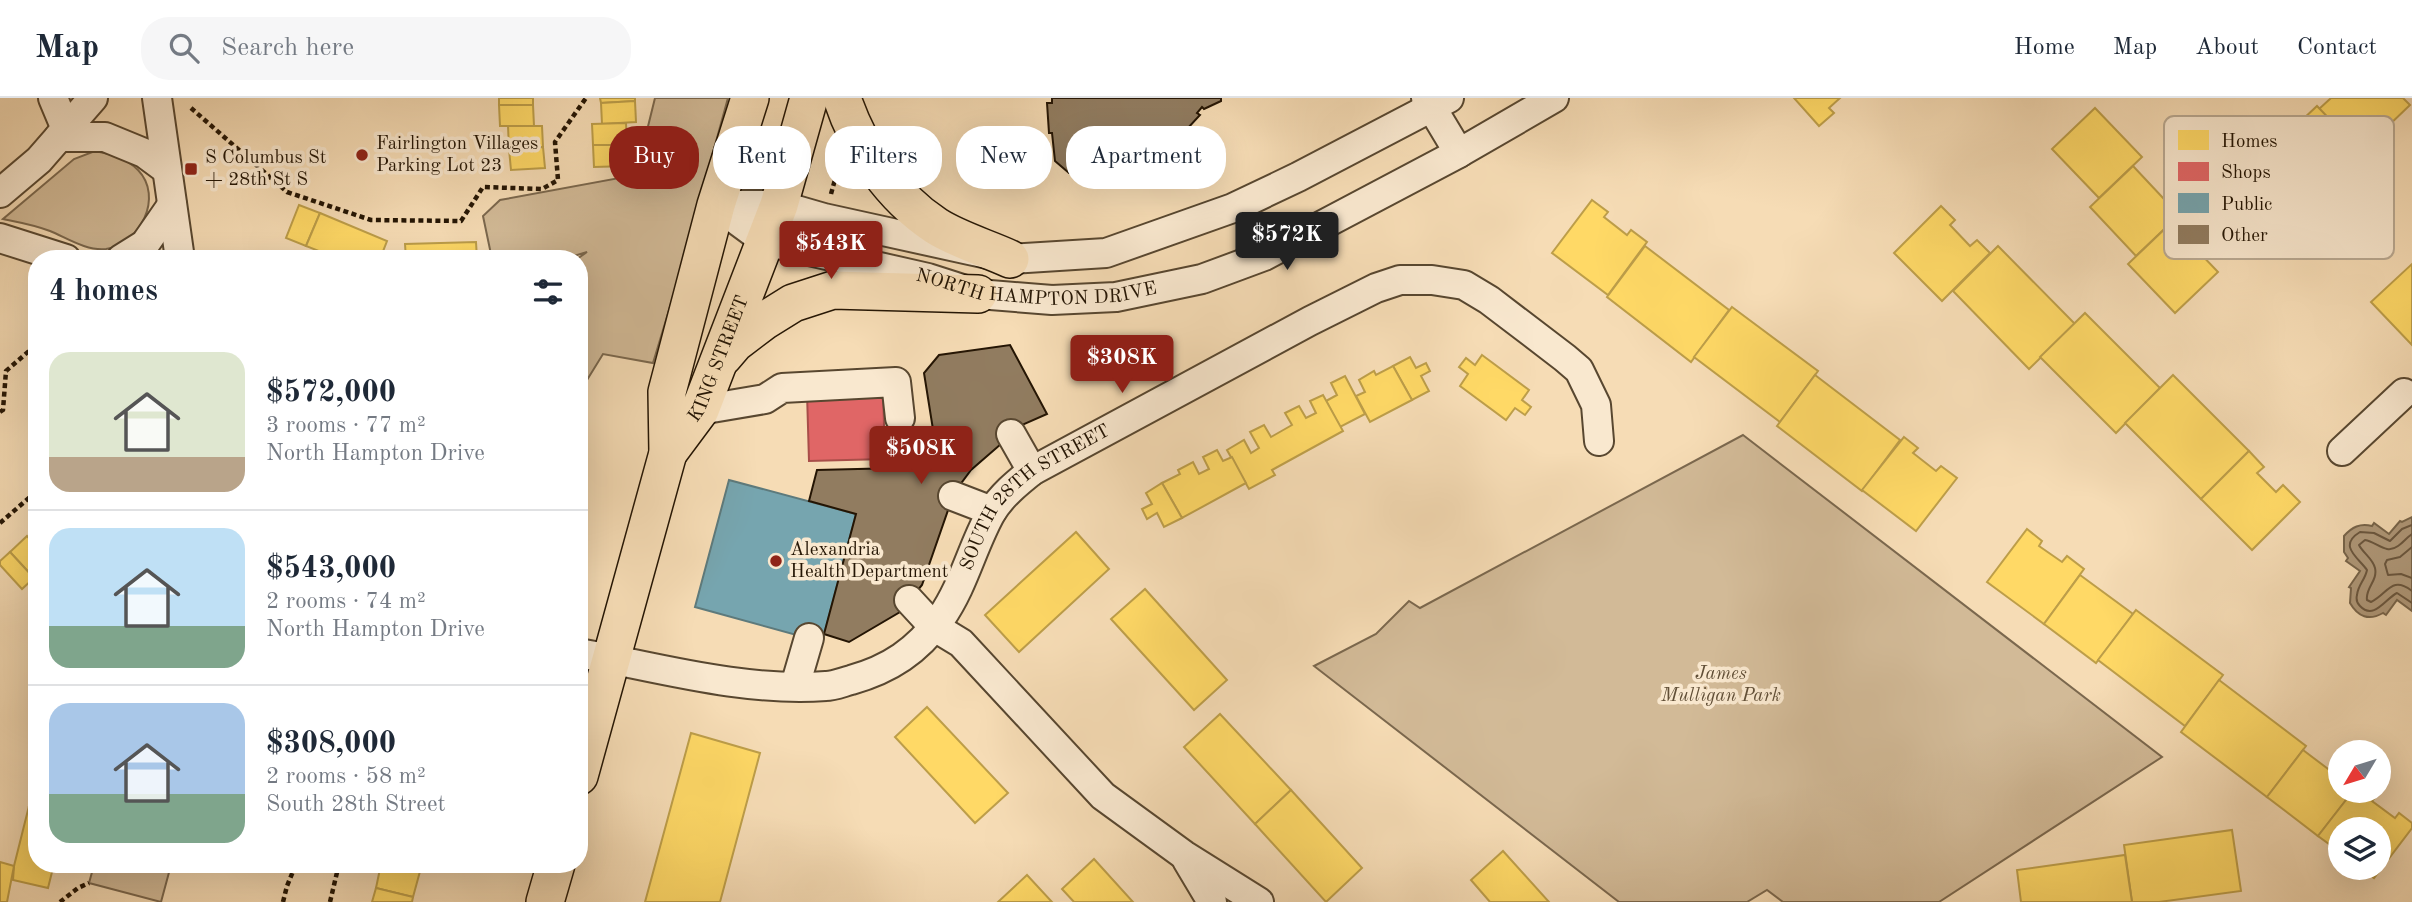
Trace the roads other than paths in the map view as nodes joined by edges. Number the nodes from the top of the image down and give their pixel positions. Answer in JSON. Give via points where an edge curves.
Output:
{"nodes":[{"id":1,"x":53,"y":98,"type":"edge"},
{"id":2,"x":93,"y":98,"type":"edge"},
{"id":3,"x":157,"y":98,"type":"edge"},
{"id":4,"x":750,"y":98,"type":"edge"},
{"id":5,"x":809,"y":98,"type":"edge"},
{"id":6,"x":842,"y":98,"type":"edge"},
{"id":7,"x":1554,"y":98,"type":"edge"},
{"id":8,"x":1436,"y":101,"type":"edge"},
{"id":9,"x":62,"y":133,"type":"junction"},
{"id":10,"x":1459,"y":153,"type":"junction"},
{"id":11,"x":167,"y":170,"type":"junction"},
{"id":12,"x":0,"y":193,"type":"edge"},
{"id":13,"x":172,"y":205,"type":"junction"},
{"id":14,"x":716,"y":205,"type":"junction"},
{"id":15,"x":779,"y":205,"type":"junction"},
{"id":16,"x":0,"y":238,"type":"edge"},
{"id":17,"x":765,"y":240,"type":"junction"},
{"id":18,"x":38,"y":250,"type":"edge"},
{"id":19,"x":135,"y":250,"type":"edge"},
{"id":20,"x":179,"y":250,"type":"edge"},
{"id":21,"x":1010,"y":259,"type":"junction"},
{"id":22,"x":978,"y":294,"type":"junction"},
{"id":23,"x":716,"y":367,"type":"junction"},
{"id":24,"x":2404,"y":393,"type":"dead end"},
{"id":25,"x":700,"y":410,"type":"junction"},
{"id":26,"x":900,"y":418,"type":"dead end"},
{"id":27,"x":1011,"y":435,"type":"dead end"},
{"id":28,"x":1599,"y":441,"type":"dead end"},
{"id":29,"x":2342,"y":451,"type":"dead end"},
{"id":30,"x":668,"y":453,"type":"junction"},
{"id":31,"x":1032,"y":471,"type":"junction"},
{"id":32,"x":953,"y":496,"type":"dead end"},
{"id":33,"x":992,"y":511,"type":"junction"},
{"id":34,"x":909,"y":600,"type":"dead end"},
{"id":35,"x":933,"y":626,"type":"junction"},
{"id":36,"x":809,"y":638,"type":"dead end"},
{"id":37,"x":595,"y":656,"type":"edge"},
{"id":38,"x":795,"y":686,"type":"junction"},
{"id":39,"x":588,"y":708,"type":"edge"},
{"id":40,"x":1184,"y":855,"type":"junction"},
{"id":41,"x":553,"y":873,"type":"edge"},
{"id":42,"x":545,"y":902,"type":"edge"},
{"id":43,"x":1212,"y":902,"type":"edge"},
{"id":44,"x":1259,"y":902,"type":"edge"}],
"edges":[{"from":1,"to":9,"type":"street"},
{"from":2,"to":9,"type":"street"},
{"from":3,"to":11,"type":"street"},
{"from":4,"to":14,"type":"main road","name":"KING STREET"},
{"from":5,"to":15,"type":"main road","name":"KING STREET"},
{"from":6,"to":21,"type":"main road","via":[[852,128],[896,192],[937,226]]},
{"from":7,"to":10,"type":"street","name":"NORTH HAMPTON DRIVE"},
{"from":8,"to":10,"type":"street"},
{"from":8,"to":21,"type":"street","name":"NORTH HAMPTON DRIVE","via":[[1233,208],[1106,253]]},
{"from":9,"to":11,"type":"street","via":[[105,136],[144,153]]},
{"from":9,"to":12,"type":"street"},
{"from":10,"to":22,"type":"street","name":"NORTH HAMPTON DRIVE","via":[[1264,256],[1202,279],[1116,297],[1052,300]]},
{"from":11,"to":13,"type":"street"},
{"from":13,"to":19,"type":"street","via":[[145,244]]},
{"from":13,"to":20,"type":"street"},
{"from":14,"to":15,"type":"street","name":"NORTH HAMPTON DRIVE"},
{"from":14,"to":17,"type":"street","name":"NORTH HAMPTON DRIVE"},
{"from":14,"to":30,"type":"main road","name":"KING STREET","via":[[667,392]]},
{"from":15,"to":17,"type":"main road","name":"KING STREET"},
{"from":15,"to":21,"type":"street","name":"NORTH HAMPTON DRIVE"},
{"from":16,"to":18,"type":"street"},
{"from":17,"to":22,"type":"street","name":"NORTH HAMPTON DRIVE"},
{"from":17,"to":23,"type":"main road","name":"KING STREET"},
{"from":22,"to":23,"type":"main road","via":[[833,290],[793,303],[764,321],[735,342]]},
{"from":23,"to":25,"type":"main road","name":"KING STREET"},
{"from":24,"to":29,"type":"street"},
{"from":25,"to":26,"type":"street","via":[[765,399],[782,388],[896,382]]},
{"from":25,"to":30,"type":"main road","name":"KING STREET"},
{"from":27,"to":31,"type":"street"},
{"from":28,"to":31,"type":"street","name":"SOUTH 28TH STREET","via":[[1596,405],[1579,370],[1565,358],[1464,285],[1400,279],[1310,321]]},
{"from":30,"to":37,"type":"main road","name":"KING STREET"},
{"from":31,"to":33,"type":"street","name":"SOUTH 28TH STREET"},
{"from":32,"to":33,"type":"street"},
{"from":33,"to":35,"type":"street","name":"SOUTH 28TH STREET","via":[[965,575]]},
{"from":34,"to":35,"type":"street"},
{"from":35,"to":38,"type":"street","name":"SOUTH 28TH STREET","via":[[909,653],[877,673],[828,687]]},
{"from":35,"to":40,"type":"street","via":[[961,643],[1103,796]]},
{"from":36,"to":38,"type":"street"},
{"from":37,"to":38,"type":"street","name":"SOUTH 28TH STREET","via":[[721,681]]},
{"from":37,"to":39,"type":"main road","name":"KING STREET"},
{"from":40,"to":43,"type":"street"},
{"from":40,"to":44,"type":"street"},
{"from":41,"to":42,"type":"main road"}]}
